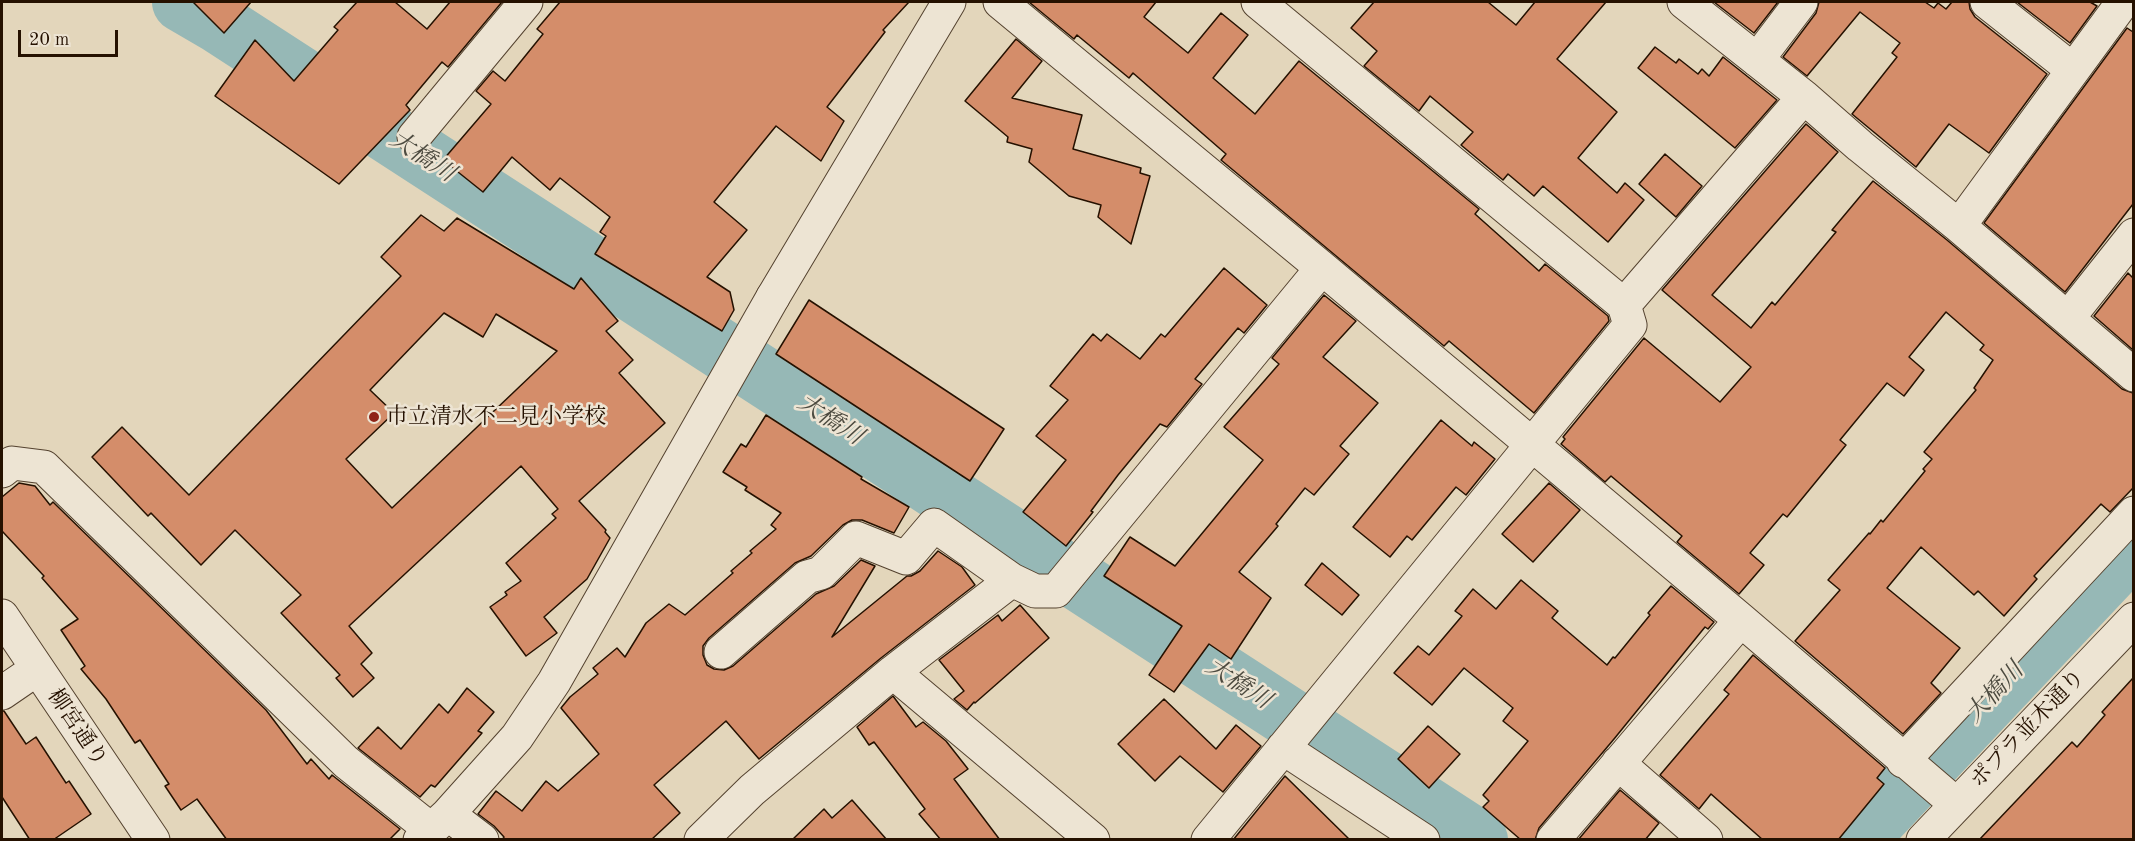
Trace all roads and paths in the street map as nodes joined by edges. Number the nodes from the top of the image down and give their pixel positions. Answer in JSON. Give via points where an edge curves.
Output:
{"nodes":[{"id":1,"x":526,"y":2,"type":"edge"},
{"id":2,"x":1000,"y":2,"type":"edge"},
{"id":3,"x":1258,"y":2,"type":"edge"},
{"id":4,"x":1684,"y":2,"type":"edge"},
{"id":5,"x":1801,"y":2,"type":"edge"},
{"id":6,"x":1987,"y":2,"type":"edge"},
{"id":7,"x":2123,"y":2,"type":"edge"},
{"id":8,"x":946,"y":3,"type":"edge"},
{"id":9,"x":1757,"y":60,"type":"junction"},
{"id":10,"x":2073,"y":70,"type":"junction"},
{"id":11,"x":1804,"y":97,"type":"junction"},
{"id":12,"x":414,"y":137,"type":"dead end"},
{"id":13,"x":1959,"y":226,"type":"junction"},
{"id":14,"x":2133,"y":236,"type":"edge"},
{"id":15,"x":1322,"y":268,"type":"junction"},
{"id":16,"x":1624,"y":305,"type":"junction"},
{"id":17,"x":2068,"y":318,"type":"junction"},
{"id":18,"x":2133,"y":375,"type":"edge"},
{"id":19,"x":1532,"y":446,"type":"junction"},
{"id":20,"x":2,"y":471,"type":"edge"},
{"id":21,"x":2133,"y":513,"type":"edge"},
{"id":22,"x":1012,"y":580,"type":"junction"},
{"id":23,"x":2,"y":616,"type":"edge"},
{"id":24,"x":2133,"y":619,"type":"edge"},
{"id":25,"x":1741,"y":620,"type":"junction"},
{"id":26,"x":721,"y":652,"type":"dead end"},
{"id":27,"x":38,"y":669,"type":"junction"},
{"id":28,"x":893,"y":672,"type":"junction"},
{"id":29,"x":2,"y":693,"type":"edge"},
{"id":30,"x":1283,"y":748,"type":"junction"},
{"id":31,"x":1903,"y":761,"type":"junction"},
{"id":32,"x":1618,"y":763,"type":"junction"},
{"id":33,"x":1956,"y":804,"type":"junction"},
{"id":34,"x":433,"y":828,"type":"edge"},
{"id":35,"x":1928,"y":838,"type":"edge"},
{"id":36,"x":153,"y":840,"type":"edge"},
{"id":37,"x":482,"y":840,"type":"edge"},
{"id":38,"x":701,"y":840,"type":"edge"},
{"id":39,"x":1093,"y":840,"type":"edge"},
{"id":40,"x":1208,"y":840,"type":"edge"},
{"id":41,"x":1423,"y":840,"type":"edge"},
{"id":42,"x":1553,"y":840,"type":"edge"},
{"id":43,"x":1706,"y":840,"type":"edge"}],
"edges":[{"from":1,"to":12,"type":"street"},
{"from":2,"to":15,"type":"street"},
{"from":3,"to":16,"type":"street"},
{"from":4,"to":9,"type":"street"},
{"from":5,"to":9,"type":"street"},
{"from":6,"to":10,"type":"street"},
{"from":7,"to":10,"type":"street"},
{"from":8,"to":34,"type":"street","via":[[744,345],[554,682],[517,737]]},
{"from":9,"to":11,"type":"street"},
{"from":10,"to":13,"type":"street"},
{"from":11,"to":13,"type":"street"},
{"from":11,"to":16,"type":"street"},
{"from":13,"to":17,"type":"street"},
{"from":14,"to":17,"type":"street"},
{"from":15,"to":19,"type":"street"},
{"from":15,"to":22,"type":"street","via":[[1056,591],[1035,591]]},
{"from":16,"to":19,"type":"street","via":[[1630,325]]},
{"from":17,"to":18,"type":"street"},
{"from":19,"to":25,"type":"street"},
{"from":19,"to":30,"type":"street"},
{"from":20,"to":34,"type":"street","via":[[12,463],[44,467],[346,762]]},
{"from":21,"to":31,"type":"street"},
{"from":22,"to":26,"type":"street","via":[[934,525],[906,558],[856,538],[821,573],[807,577]]},
{"from":22,"to":28,"type":"street"},
{"from":23,"to":27,"type":"street","name":"柳宮通り"},
{"from":24,"to":33,"type":"street","name":"ポプラ並木通り"},
{"from":25,"to":31,"type":"street"},
{"from":25,"to":32,"type":"street"},
{"from":27,"to":29,"type":"street"},
{"from":27,"to":36,"type":"street","name":"柳宮通り"},
{"from":28,"to":38,"type":"street","via":[[752,790]]},
{"from":28,"to":39,"type":"street"},
{"from":30,"to":40,"type":"street"},
{"from":30,"to":41,"type":"street"},
{"from":31,"to":33,"type":"street"},
{"from":32,"to":42,"type":"street"},
{"from":32,"to":43,"type":"street"},
{"from":33,"to":35,"type":"street","name":"ポプラ並木通り"},
{"from":34,"to":37,"type":"street"}]}
